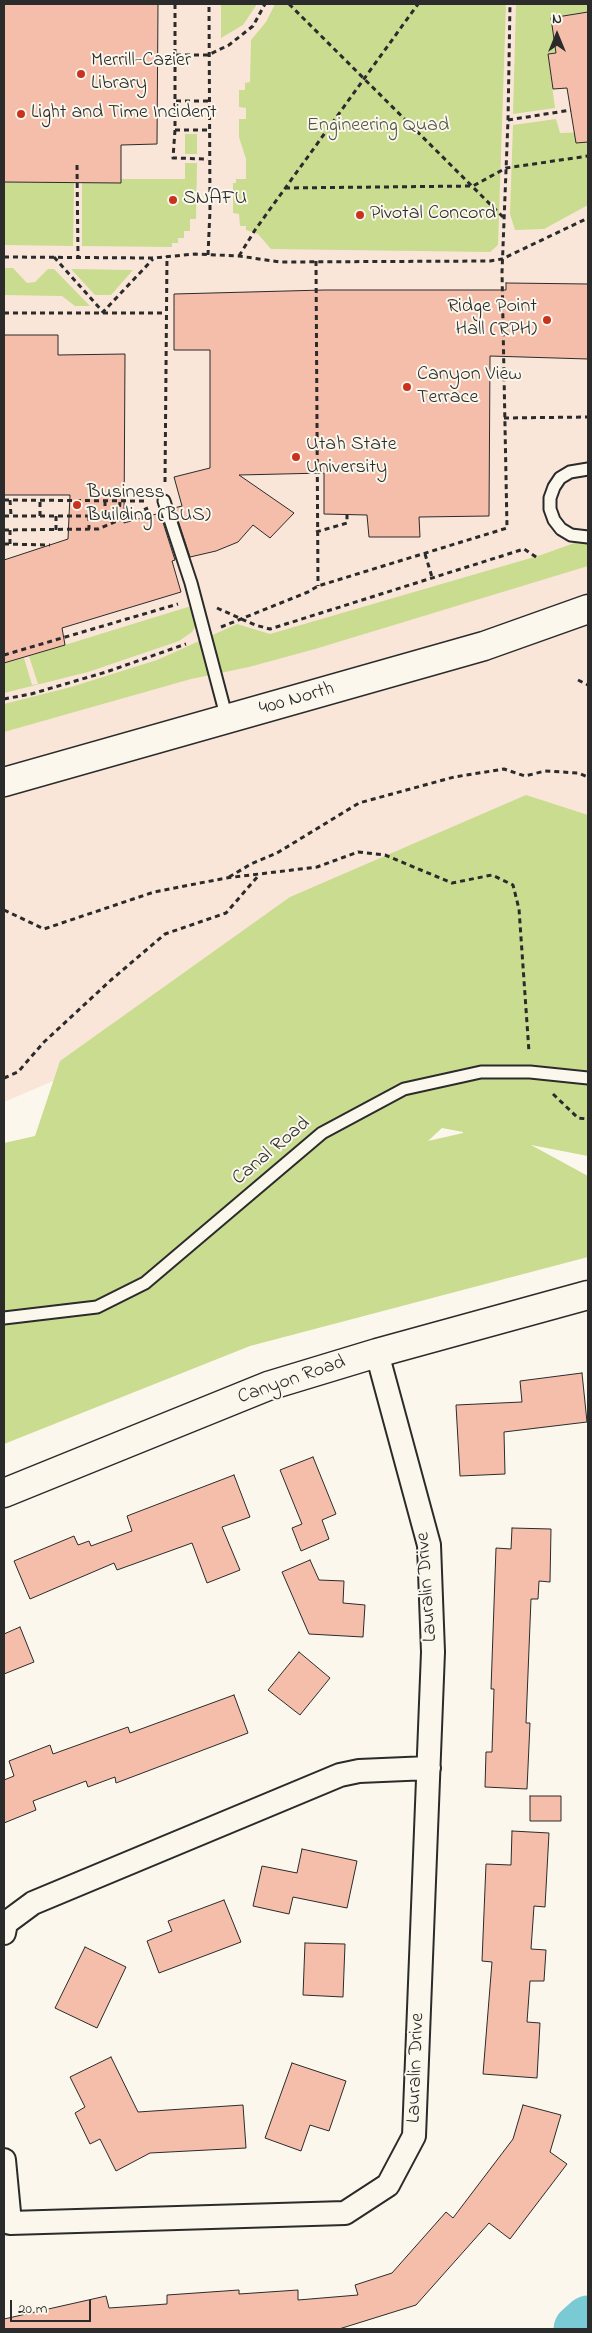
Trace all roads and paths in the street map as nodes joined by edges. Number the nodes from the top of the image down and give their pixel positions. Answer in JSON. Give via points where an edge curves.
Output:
{"nodes":[{"id":1,"x":175,"y":4,"type":"edge"},
{"id":2,"x":208,"y":4,"type":"edge"},
{"id":3,"x":265,"y":4,"type":"edge"},
{"id":4,"x":289,"y":4,"type":"edge"},
{"id":5,"x":418,"y":4,"type":"edge"},
{"id":6,"x":510,"y":4,"type":"edge"},
{"id":7,"x":176,"y":55,"type":"junction"},
{"id":8,"x":208,"y":55,"type":"junction"},
{"id":9,"x":364,"y":77,"type":"junction"},
{"id":10,"x":176,"y":101,"type":"junction"},
{"id":11,"x":208,"y":101,"type":"junction"},
{"id":12,"x":570,"y":110,"type":"dead end"},
{"id":13,"x":508,"y":120,"type":"junction"},
{"id":14,"x":175,"y":130,"type":"junction"},
{"id":15,"x":209,"y":130,"type":"junction"},
{"id":16,"x":588,"y":156,"type":"edge"},
{"id":17,"x":209,"y":158,"type":"junction"},
{"id":18,"x":77,"y":165,"type":"dead end"},
{"id":19,"x":506,"y":168,"type":"junction"},
{"id":20,"x":473,"y":186,"type":"junction"},
{"id":21,"x":284,"y":188,"type":"junction"},
{"id":22,"x":504,"y":218,"type":"junction"},
{"id":23,"x":588,"y":218,"type":"edge"},
{"id":24,"x":208,"y":255,"type":"junction"},
{"id":25,"x":166,"y":256,"type":"junction"},
{"id":26,"x":239,"y":256,"type":"junction"},
{"id":27,"x":54,"y":257,"type":"junction"},
{"id":28,"x":78,"y":257,"type":"junction"},
{"id":29,"x":5,"y":258,"type":"edge"},
{"id":30,"x":153,"y":258,"type":"junction"},
{"id":31,"x":502,"y":259,"type":"junction"},
{"id":32,"x":316,"y":261,"type":"junction"},
{"id":33,"x":103,"y":312,"type":"junction"},
{"id":34,"x":4,"y":313,"type":"edge"},
{"id":35,"x":166,"y":314,"type":"junction"},
{"id":36,"x":588,"y":417,"type":"edge"},
{"id":37,"x":504,"y":418,"type":"junction"},
{"id":38,"x":588,"y":469,"type":"edge"},
{"id":39,"x":4,"y":500,"type":"edge"},
{"id":40,"x":10,"y":500,"type":"junction"},
{"id":41,"x":40,"y":500,"type":"junction"},
{"id":42,"x":105,"y":501,"type":"junction"},
{"id":43,"x":120,"y":501,"type":"junction"},
{"id":44,"x":164,"y":501,"type":"junction"},
{"id":45,"x":347,"y":514,"type":"dead end"},
{"id":46,"x":4,"y":516,"type":"edge"},
{"id":47,"x":11,"y":516,"type":"junction"},
{"id":48,"x":40,"y":516,"type":"junction"},
{"id":49,"x":56,"y":516,"type":"junction"},
{"id":50,"x":89,"y":516,"type":"junction"},
{"id":51,"x":105,"y":516,"type":"junction"},
{"id":52,"x":119,"y":516,"type":"junction"},
{"id":53,"x":128,"y":516,"type":"junction"},
{"id":54,"x":89,"y":529,"type":"junction"},
{"id":55,"x":4,"y":530,"type":"edge"},
{"id":56,"x":10,"y":530,"type":"junction"},
{"id":57,"x":56,"y":530,"type":"junction"},
{"id":58,"x":316,"y":532,"type":"junction"},
{"id":59,"x":588,"y":537,"type":"edge"},
{"id":60,"x":4,"y":544,"type":"edge"},
{"id":61,"x":10,"y":544,"type":"junction"},
{"id":62,"x":50,"y":545,"type":"dead end"},
{"id":63,"x":424,"y":554,"type":"junction"},
{"id":64,"x":538,"y":559,"type":"dead end"},
{"id":65,"x":432,"y":577,"type":"junction"},
{"id":66,"x":318,"y":586,"type":"junction"},
{"id":67,"x":196,"y":599,"type":"junction"},
{"id":68,"x":588,"y":609,"type":"edge"},
{"id":69,"x":242,"y":618,"type":"junction"},
{"id":70,"x":205,"y":634,"type":"junction"},
{"id":71,"x":4,"y":655,"type":"edge"},
{"id":72,"x":578,"y":680,"type":"dead end"},
{"id":73,"x":588,"y":685,"type":"edge"},
{"id":74,"x":4,"y":699,"type":"edge"},
{"id":75,"x":227,"y":720,"type":"junction"},
{"id":76,"x":588,"y":777,"type":"edge"},
{"id":77,"x":4,"y":782,"type":"edge"},
{"id":78,"x":260,"y":874,"type":"junction"},
{"id":79,"x":226,"y":878,"type":"junction"},
{"id":80,"x":4,"y":910,"type":"edge"},
{"id":81,"x":530,"y":1072,"type":"junction"},
{"id":82,"x":4,"y":1078,"type":"edge"},
{"id":83,"x":588,"y":1078,"type":"edge"},
{"id":84,"x":588,"y":1120,"type":"edge"},
{"id":85,"x":588,"y":1295,"type":"edge"},
{"id":86,"x":4,"y":1318,"type":"edge"},
{"id":87,"x":377,"y":1353,"type":"junction"},
{"id":88,"x":4,"y":1493,"type":"edge"},
{"id":89,"x":429,"y":1768,"type":"junction"},
{"id":90,"x":4,"y":1933,"type":"edge"},
{"id":91,"x":4,"y":2160,"type":"edge"},
{"id":92,"x":7,"y":2227,"type":"edge"}],
"edges":[{"from":1,"to":7,"type":"path"},
{"from":2,"to":8,"type":"path"},
{"from":3,"to":8,"type":"path","via":[[253,26],[242,36]]},
{"from":4,"to":9,"type":"path"},
{"from":5,"to":9,"type":"path"},
{"from":6,"to":13,"type":"path"},
{"from":7,"to":8,"type":"path"},
{"from":7,"to":10,"type":"path"},
{"from":8,"to":11,"type":"path"},
{"from":9,"to":20,"type":"path"},
{"from":9,"to":21,"type":"path"},
{"from":10,"to":11,"type":"path"},
{"from":10,"to":14,"type":"path"},
{"from":11,"to":15,"type":"path"},
{"from":12,"to":13,"type":"path"},
{"from":13,"to":19,"type":"path"},
{"from":14,"to":15,"type":"path"},
{"from":14,"to":17,"type":"path","via":[[173,158]]},
{"from":15,"to":17,"type":"path"},
{"from":16,"to":19,"type":"path"},
{"from":17,"to":24,"type":"path"},
{"from":18,"to":28,"type":"path"},
{"from":19,"to":20,"type":"path"},
{"from":19,"to":22,"type":"path"},
{"from":20,"to":21,"type":"path"},
{"from":20,"to":22,"type":"path"},
{"from":21,"to":26,"type":"path"},
{"from":22,"to":31,"type":"path"},
{"from":23,"to":31,"type":"path"},
{"from":24,"to":25,"type":"path"},
{"from":24,"to":26,"type":"path"},
{"from":25,"to":30,"type":"path"},
{"from":25,"to":35,"type":"path"},
{"from":26,"to":32,"type":"path","via":[[280,262]]},
{"from":27,"to":28,"type":"path"},
{"from":27,"to":29,"type":"path"},
{"from":27,"to":33,"type":"path"},
{"from":28,"to":30,"type":"path"},
{"from":30,"to":33,"type":"path"},
{"from":31,"to":32,"type":"path"},
{"from":31,"to":37,"type":"path"},
{"from":32,"to":58,"type":"path"},
{"from":33,"to":34,"type":"path"},
{"from":33,"to":35,"type":"path"},
{"from":35,"to":44,"type":"path"},
{"from":36,"to":37,"type":"path"},
{"from":37,"to":63,"type":"path","via":[[507,528]]},
{"from":38,"to":59,"type":"lane","via":[[570,472],[560,478],[550,498],[552,515],[561,529],[571,535]]},
{"from":39,"to":40,"type":"path"},
{"from":40,"to":41,"type":"path"},
{"from":40,"to":47,"type":"path"},
{"from":41,"to":42,"type":"path"},
{"from":41,"to":48,"type":"path"},
{"from":42,"to":43,"type":"path"},
{"from":42,"to":51,"type":"path"},
{"from":43,"to":44,"type":"path"},
{"from":43,"to":52,"type":"path"},
{"from":44,"to":53,"type":"path"},
{"from":44,"to":67,"type":"lane"},
{"from":45,"to":58,"type":"path","via":[[347,523]]},
{"from":46,"to":47,"type":"path"},
{"from":47,"to":48,"type":"path"},
{"from":48,"to":49,"type":"path"},
{"from":49,"to":50,"type":"path"},
{"from":49,"to":57,"type":"path"},
{"from":50,"to":51,"type":"path"},
{"from":50,"to":54,"type":"path"},
{"from":51,"to":52,"type":"path"},
{"from":52,"to":53,"type":"path"},
{"from":53,"to":54,"type":"path","via":[[98,529]]},
{"from":54,"to":57,"type":"path"},
{"from":55,"to":56,"type":"path"},
{"from":56,"to":57,"type":"path"},
{"from":56,"to":61,"type":"path"},
{"from":58,"to":66,"type":"path"},
{"from":60,"to":61,"type":"path"},
{"from":61,"to":62,"type":"path"},
{"from":63,"to":65,"type":"path"},
{"from":63,"to":66,"type":"path"},
{"from":64,"to":65,"type":"path","via":[[524,549]]},
{"from":65,"to":69,"type":"path","via":[[270,629]]},
{"from":66,"to":69,"type":"path"},
{"from":67,"to":69,"type":"path"},
{"from":67,"to":70,"type":"lane"},
{"from":67,"to":71,"type":"path"},
{"from":68,"to":75,"type":"street","name":"400 North","via":[[484,646]]},
{"from":69,"to":70,"type":"path"},
{"from":70,"to":74,"type":"path","via":[[114,670]]},
{"from":70,"to":75,"type":"lane"},
{"from":72,"to":73,"type":"path"},
{"from":75,"to":77,"type":"street","name":"400 North"},
{"from":76,"to":79,"type":"path","via":[[578,773],[545,771],[526,776],[504,769],[454,776],[359,804],[277,853]]},
{"from":78,"to":79,"type":"path"},
{"from":78,"to":81,"type":"path","via":[[317,867],[358,852],[385,855],[452,883],[492,875],[513,885],[519,909]]},
{"from":78,"to":82,"type":"path","via":[[226,913],[165,934],[51,1036],[18,1072]]},
{"from":79,"to":80,"type":"path","via":[[154,892],[44,929]]},
{"from":81,"to":83,"type":"lane","name":"Canal Road"},
{"from":81,"to":84,"type":"path","via":[[578,1118]]},
{"from":81,"to":86,"type":"lane","name":"Canal Road","via":[[481,1072],[404,1089],[322,1133],[145,1283],[97,1307]]},
{"from":85,"to":87,"type":"street","name":"Canyon Road"},
{"from":87,"to":88,"type":"street","name":"Canyon Road","via":[[268,1386]]},
{"from":87,"to":89,"type":"street","name":"Lauralin Drive","via":[[429,1545],[433,1652]]},
{"from":89,"to":90,"type":"street","via":[[340,1775],[33,1903],[6,1923]]},
{"from":89,"to":92,"type":"street","name":"Lauralin Drive","via":[[414,2136],[388,2185],[345,2213]]},
{"from":91,"to":92,"type":"street","name":"Lauralin Drive"}]}
